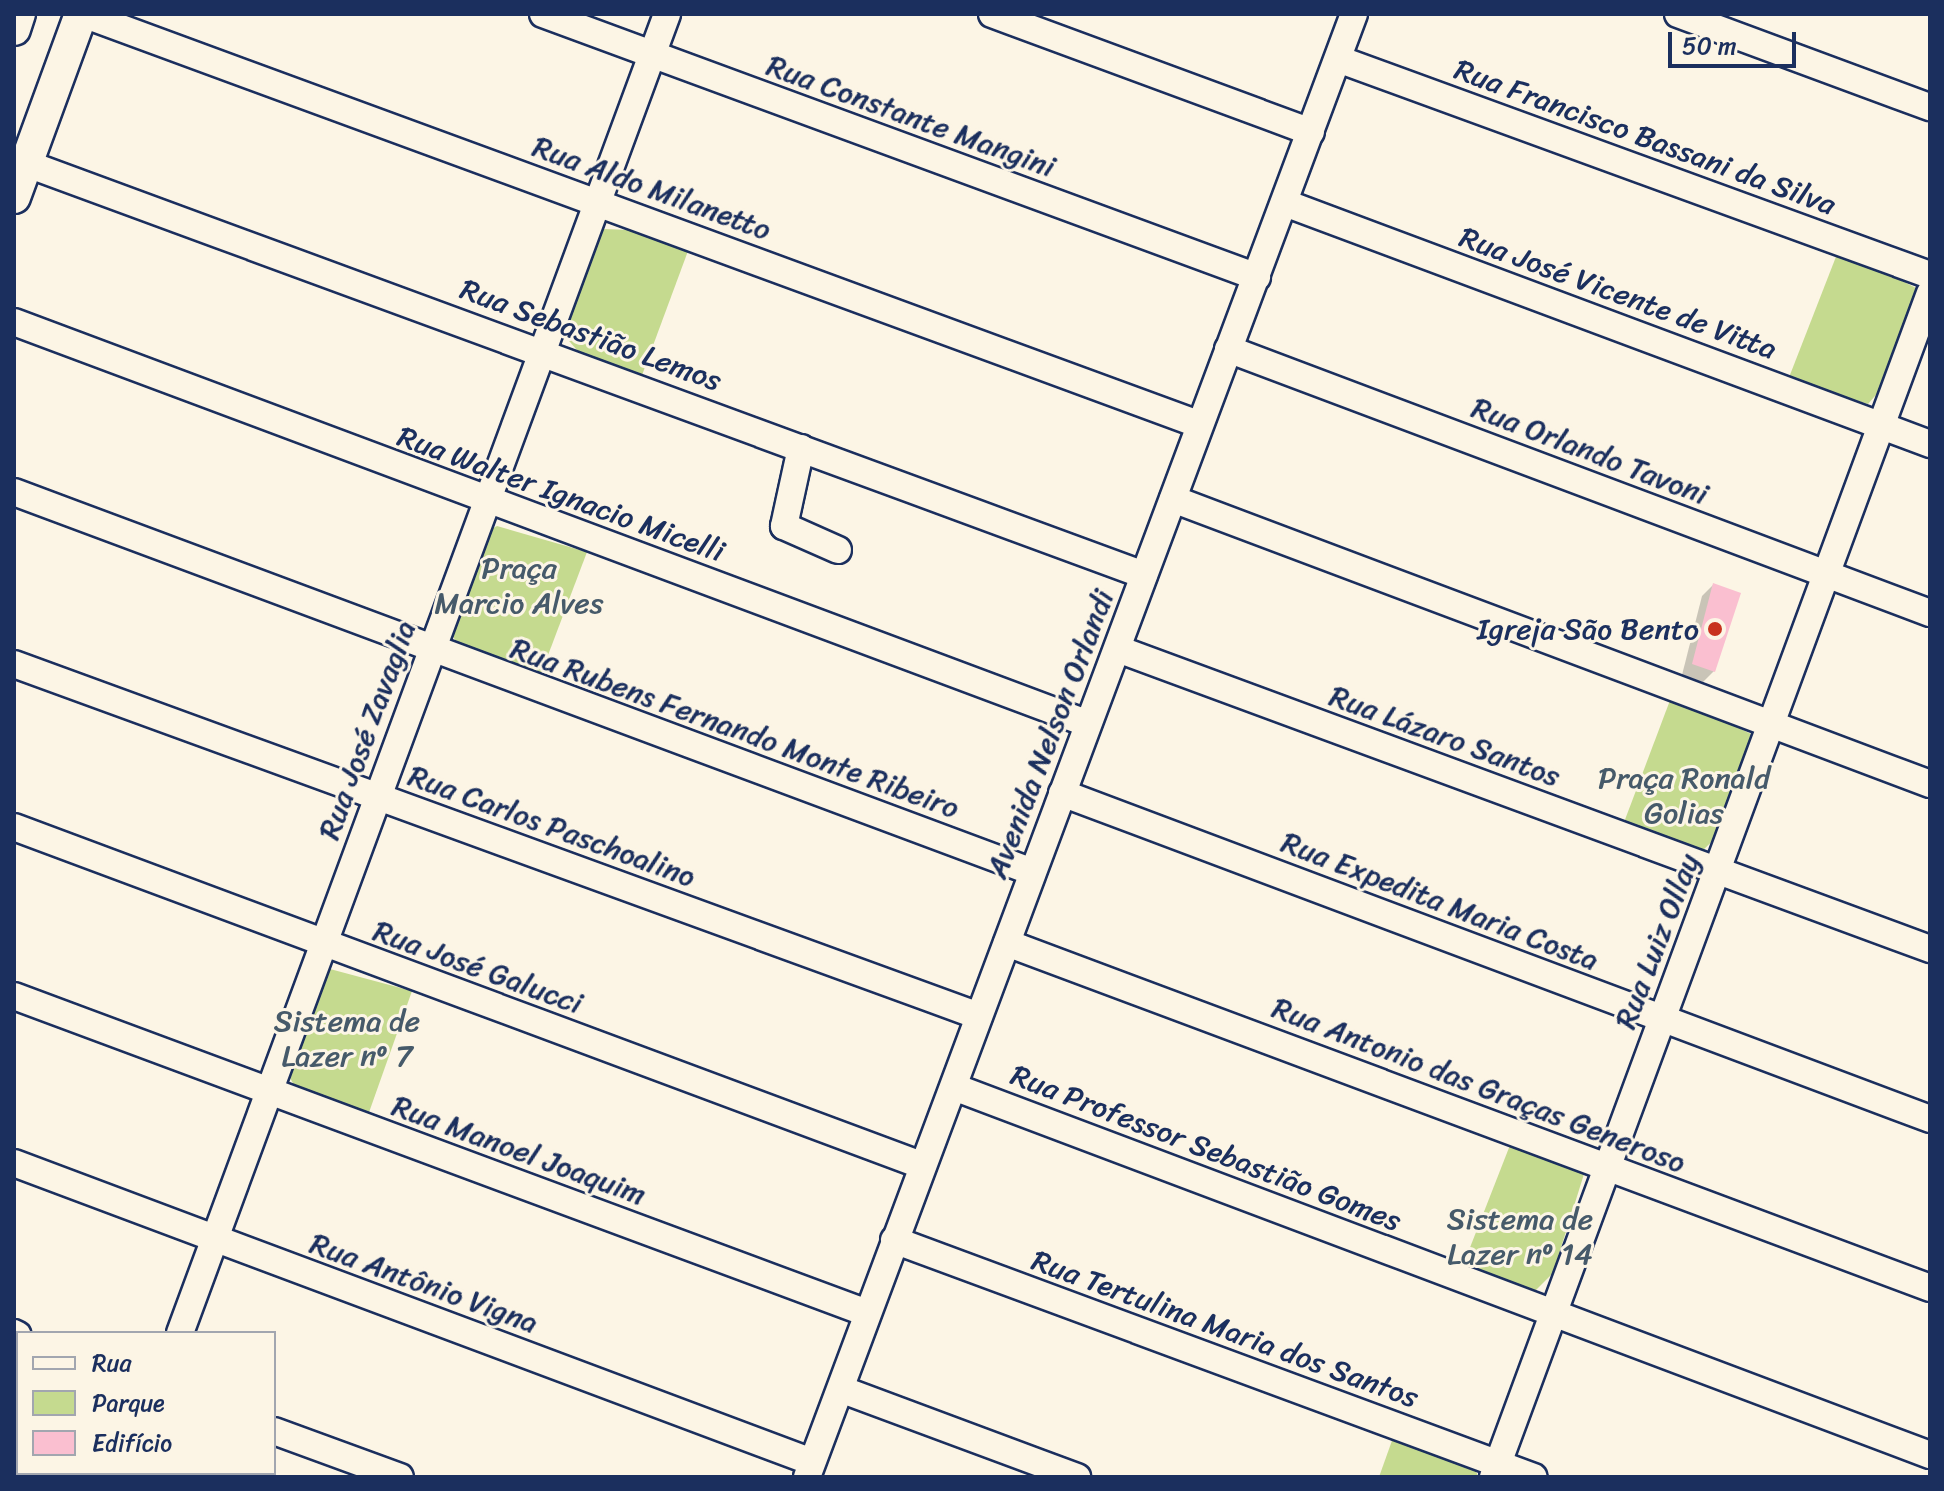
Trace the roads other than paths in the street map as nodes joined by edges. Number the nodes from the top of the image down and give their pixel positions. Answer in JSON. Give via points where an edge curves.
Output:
{"nodes":[{"id":1,"x":19,"y":14,"type":"edge"},
{"id":2,"x":82,"y":14,"type":"edge"},
{"id":3,"x":543,"y":14,"type":"edge"},
{"id":4,"x":667,"y":14,"type":"edge"},
{"id":5,"x":992,"y":14,"type":"edge"},
{"id":6,"x":1354,"y":14,"type":"edge"},
{"id":7,"x":1678,"y":14,"type":"edge"},
{"id":8,"x":14,"y":29,"type":"edge"},
{"id":9,"x":652,"y":55,"type":"junction"},
{"id":10,"x":1338,"y":59,"type":"junction"},
{"id":11,"x":1930,"y":107,"type":"edge"},
{"id":12,"x":1311,"y":132,"type":"junction"},
{"id":13,"x":20,"y":161,"type":"edge"},
{"id":14,"x":14,"y":197,"type":"edge"},
{"id":15,"x":599,"y":202,"type":"junction"},
{"id":16,"x":1285,"y":203,"type":"junction"},
{"id":17,"x":1930,"y":275,"type":"edge"},
{"id":18,"x":1257,"y":277,"type":"junction"},
{"id":19,"x":1930,"y":293,"type":"edge"},
{"id":20,"x":14,"y":322,"type":"edge"},
{"id":21,"x":1228,"y":349,"type":"junction"},
{"id":22,"x":543,"y":351,"type":"junction"},
{"id":23,"x":1198,"y":424,"type":"junction"},
{"id":24,"x":1883,"y":426,"type":"junction"},
{"id":25,"x":1930,"y":444,"type":"edge"},
{"id":26,"x":801,"y":448,"type":"junction"},
{"id":27,"x":14,"y":492,"type":"edge"},
{"id":28,"x":1173,"y":499,"type":"junction"},
{"id":29,"x":486,"y":501,"type":"junction"},
{"id":30,"x":838,"y":550,"type":"dead end"},
{"id":31,"x":1144,"y":575,"type":"junction"},
{"id":32,"x":1828,"y":575,"type":"junction"},
{"id":33,"x":1930,"y":613,"type":"edge"},
{"id":34,"x":1118,"y":649,"type":"junction"},
{"id":35,"x":429,"y":650,"type":"junction"},
{"id":36,"x":14,"y":664,"type":"edge"},
{"id":37,"x":1086,"y":723,"type":"junction"},
{"id":38,"x":1776,"y":727,"type":"junction"},
{"id":39,"x":1930,"y":784,"type":"edge"},
{"id":40,"x":1062,"y":793,"type":"junction"},
{"id":41,"x":378,"y":797,"type":"junction"},
{"id":42,"x":14,"y":827,"type":"edge"},
{"id":43,"x":1030,"y":871,"type":"junction"},
{"id":44,"x":1718,"y":871,"type":"junction"},
{"id":45,"x":323,"y":943,"type":"junction"},
{"id":46,"x":1007,"y":943,"type":"junction"},
{"id":47,"x":1930,"y":949,"type":"edge"},
{"id":48,"x":14,"y":996,"type":"edge"},
{"id":49,"x":979,"y":1016,"type":"junction"},
{"id":50,"x":1662,"y":1018,"type":"junction"},
{"id":51,"x":954,"y":1087,"type":"junction"},
{"id":52,"x":267,"y":1091,"type":"junction"},
{"id":53,"x":1930,"y":1119,"type":"edge"},
{"id":54,"x":14,"y":1163,"type":"edge"},
{"id":55,"x":921,"y":1165,"type":"junction"},
{"id":56,"x":1605,"y":1166,"type":"junction"},
{"id":57,"x":213,"y":1239,"type":"junction"},
{"id":58,"x":894,"y":1240,"type":"junction"},
{"id":59,"x":1930,"y":1288,"type":"edge"},
{"id":60,"x":867,"y":1313,"type":"junction"},
{"id":61,"x":1553,"y":1314,"type":"junction"},
{"id":62,"x":181,"y":1331,"type":"edge"},
{"id":63,"x":843,"y":1390,"type":"junction"},
{"id":64,"x":276,"y":1432,"type":"edge"},
{"id":65,"x":1930,"y":1455,"type":"edge"},
{"id":66,"x":810,"y":1469,"type":"edge"},
{"id":67,"x":1496,"y":1470,"type":"edge"},
{"id":68,"x":400,"y":1477,"type":"edge"},
{"id":69,"x":1077,"y":1477,"type":"edge"},
{"id":70,"x":1534,"y":1477,"type":"edge"}],
"edges":[{"from":1,"to":8,"type":"main road"},
{"from":2,"to":13,"type":"main road"},
{"from":2,"to":15,"type":"street","name":"Rua Aldo Milanetto"},
{"from":3,"to":9,"type":"street","name":"Rua Constante Mangini"},
{"from":4,"to":9,"type":"street","name":"Rua José Zavaglia"},
{"from":5,"to":12,"type":"street"},
{"from":6,"to":10,"type":"street","name":"Avenida Nelson Orlandi"},
{"from":7,"to":11,"type":"street"},
{"from":9,"to":15,"type":"street","name":"Rua José Zavaglia"},
{"from":9,"to":18,"type":"street","name":"Rua Constante Mangini"},
{"from":10,"to":12,"type":"street","name":"Avenida Nelson Orlandi"},
{"from":10,"to":17,"type":"street","name":"Rua Francisco Bassani da Silva"},
{"from":12,"to":16,"type":"street","name":"Avenida Nelson Orlandi"},
{"from":13,"to":14,"type":"main road"},
{"from":13,"to":22,"type":"street","name":"Rua Sebastião Lemos"},
{"from":15,"to":22,"type":"street","name":"Rua José Zavaglia"},
{"from":15,"to":23,"type":"street","name":"Rua Aldo Milanetto"},
{"from":16,"to":18,"type":"street","name":"Avenida Nelson Orlandi"},
{"from":16,"to":24,"type":"street","name":"Rua José Vicente de Vitta"},
{"from":18,"to":21,"type":"street","name":"Avenida Nelson Orlandi"},
{"from":19,"to":24,"type":"street","name":"Rua Luiz Ollay"},
{"from":20,"to":29,"type":"street","name":"Rua Walter Ignacio Micelli"},
{"from":21,"to":23,"type":"street","name":"Avenida Nelson Orlandi"},
{"from":21,"to":32,"type":"street","name":"Rua Orlando Tavoni"},
{"from":22,"to":26,"type":"street","name":"Rua Sebastião Lemos"},
{"from":22,"to":29,"type":"street","name":"Rua José Zavaglia"},
{"from":23,"to":28,"type":"street","name":"Avenida Nelson Orlandi"},
{"from":24,"to":25,"type":"street","name":"Rua José Vicente de Vitta"},
{"from":24,"to":32,"type":"street","name":"Rua Luiz Ollay"},
{"from":26,"to":30,"type":"street","via":[[784,526]]},
{"from":26,"to":31,"type":"street","name":"Rua Sebastião Lemos"},
{"from":27,"to":35,"type":"street","name":"Rua Rubens Fernando Monte Ribeiro"},
{"from":28,"to":31,"type":"street","name":"Avenida Nelson Orlandi"},
{"from":28,"to":38,"type":"street"},
{"from":29,"to":35,"type":"street","name":"Rua José Zavaglia"},
{"from":29,"to":37,"type":"street","name":"Rua Walter Ignacio Micelli"},
{"from":31,"to":34,"type":"street","name":"Avenida Nelson Orlandi"},
{"from":32,"to":33,"type":"street","name":"Rua Orlando Tavoni"},
{"from":32,"to":38,"type":"street","name":"Rua Luiz Ollay"},
{"from":34,"to":37,"type":"street","name":"Avenida Nelson Orlandi"},
{"from":34,"to":44,"type":"street","name":"Rua Lázaro Santos"},
{"from":35,"to":41,"type":"street","name":"Rua José Zavaglia"},
{"from":35,"to":43,"type":"street","name":"Rua Rubens Fernando Monte Ribeiro"},
{"from":36,"to":41,"type":"street","name":"Rua Carlos Paschoalino"},
{"from":37,"to":40,"type":"street","name":"Avenida Nelson Orlandi"},
{"from":38,"to":39,"type":"street"},
{"from":38,"to":44,"type":"street","name":"Rua Luiz Ollay"},
{"from":40,"to":43,"type":"street","name":"Avenida Nelson Orlandi"},
{"from":40,"to":50,"type":"street","name":"Rua Expedita Maria Costa"},
{"from":41,"to":45,"type":"street","name":"Rua José Zavaglia"},
{"from":41,"to":49,"type":"street","name":"Rua Carlos Paschoalino"},
{"from":42,"to":45,"type":"street","name":"Rua José Galucci"},
{"from":43,"to":46,"type":"street","name":"Avenida Nelson Orlandi"},
{"from":44,"to":47,"type":"street","name":"Rua Lázaro Santos"},
{"from":44,"to":50,"type":"street","name":"Rua Luiz Ollay"},
{"from":45,"to":52,"type":"street","name":"Rua José Zavaglia"},
{"from":45,"to":55,"type":"street","name":"Rua José Galucci"},
{"from":46,"to":49,"type":"street","name":"Avenida Nelson Orlandi"},
{"from":46,"to":56,"type":"street","name":"Rua Antonio das Graças Generoso"},
{"from":48,"to":52,"type":"street","name":"Rua Manoel Joaquim"},
{"from":49,"to":51,"type":"street","name":"Avenida Nelson Orlandi"},
{"from":50,"to":53,"type":"street","name":"Rua Expedita Maria Costa"},
{"from":50,"to":56,"type":"street","name":"Rua Luiz Ollay"},
{"from":51,"to":55,"type":"street","name":"Avenida Nelson Orlandi"},
{"from":51,"to":61,"type":"street","name":"Rua Professor Sebastião Gomes"},
{"from":52,"to":57,"type":"street","name":"Rua José Zavaglia"},
{"from":52,"to":60,"type":"street","name":"Rua Manoel Joaquim"},
{"from":54,"to":57,"type":"street","name":"Rua Antônio Vigna"},
{"from":55,"to":58,"type":"street","name":"Avenida Nelson Orlandi"},
{"from":56,"to":59,"type":"street","name":"Rua Antonio das Graças Generoso"},
{"from":56,"to":61,"type":"street","name":"Rua Luiz Ollay"},
{"from":57,"to":62,"type":"street","name":"Rua José Zavaglia"},
{"from":57,"to":66,"type":"street","name":"Rua Antônio Vigna"},
{"from":58,"to":60,"type":"street","name":"Avenida Nelson Orlandi"},
{"from":58,"to":67,"type":"street","name":"Rua Tertulina Maria dos Santos"},
{"from":60,"to":63,"type":"street","name":"Avenida Nelson Orlandi"},
{"from":61,"to":65,"type":"street","name":"Rua Professor Sebastião Gomes"},
{"from":61,"to":67,"type":"street","name":"Rua Luiz Ollay"},
{"from":63,"to":66,"type":"street","name":"Avenida Nelson Orlandi"},
{"from":63,"to":69,"type":"street"},
{"from":64,"to":68,"type":"street"},
{"from":67,"to":70,"type":"street","name":"Rua Tertulina Maria dos Santos"}]}
